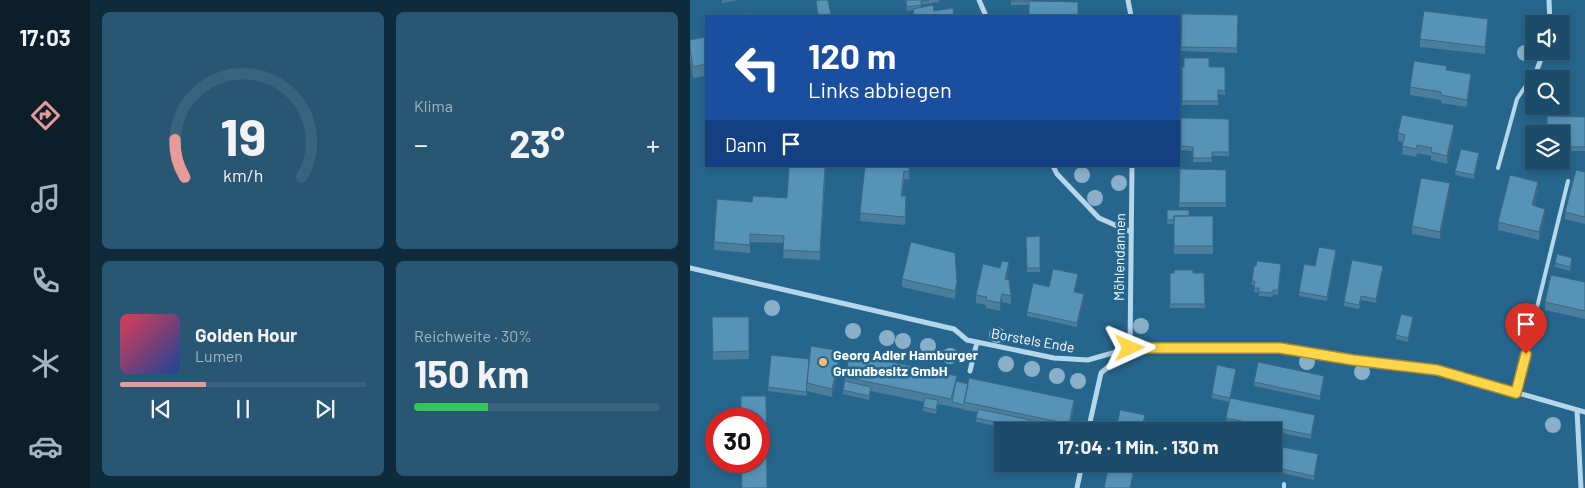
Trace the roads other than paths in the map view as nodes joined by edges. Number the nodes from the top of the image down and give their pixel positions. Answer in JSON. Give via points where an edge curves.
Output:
{"nodes":[{"id":1,"x":979,"y":0,"type":"edge"},
{"id":2,"x":1128,"y":0,"type":"edge"},
{"id":3,"x":1549,"y":0,"type":"edge"},
{"id":4,"x":986,"y":15,"type":"edge"},
{"id":5,"x":1131,"y":15,"type":"edge"},
{"id":6,"x":1550,"y":15,"type":"edge"},
{"id":7,"x":1541,"y":60,"type":"edge"},
{"id":8,"x":1538,"y":67,"type":"joint"},
{"id":9,"x":1054,"y":167,"type":"edge"},
{"id":10,"x":1132,"y":167,"type":"edge"},
{"id":11,"x":1498,"y":168,"type":"dead end"},
{"id":12,"x":1568,"y":181,"type":"dead end"},
{"id":13,"x":1131,"y":232,"type":"junction"},
{"id":14,"x":690,"y":268,"type":"edge"},
{"id":15,"x":977,"y":342,"type":"junction"},
{"id":16,"x":1130,"y":348,"type":"junction"},
{"id":17,"x":970,"y":371,"type":"dead end"},
{"id":18,"x":1516,"y":393,"type":"junction"},
{"id":19,"x":1577,"y":410,"type":"junction"},
{"id":20,"x":1585,"y":412,"type":"edge"},
{"id":21,"x":1090,"y":422,"type":"edge"},
{"id":22,"x":1080,"y":472,"type":"edge"},
{"id":23,"x":1077,"y":488,"type":"edge"},
{"id":24,"x":1581,"y":488,"type":"edge"}],
"edges":[{"from":1,"to":4,"type":"street"},
{"from":2,"to":5,"type":"street"},
{"from":3,"to":6,"type":"street"},
{"from":7,"to":8,"type":"street"},
{"from":8,"to":11,"type":"lane","via":[[1517,99]]},
{"from":9,"to":13,"type":"street","via":[[1099,218]]},
{"from":10,"to":13,"type":"street","name":"Möhlendannen"},
{"from":12,"to":18,"type":"lane"},
{"from":13,"to":16,"type":"street","name":"Möhlendannen"},
{"from":14,"to":15,"type":"street","name":"Borstels Ende","via":[[954,329],[967,340]]},
{"from":15,"to":16,"type":"street","name":"Borstels Ende","via":[[1054,358],[1088,360]]},
{"from":15,"to":17,"type":"street","name":"Borstels Ende"},
{"from":16,"to":18,"type":"street","name":"Borstels Ende","via":[[1280,348],[1437,370]]},
{"from":16,"to":21,"type":"street","via":[[1101,373]]},
{"from":18,"to":19,"type":"street","name":"Borstels Ende"},
{"from":19,"to":20,"type":"street","name":"Borstels Ende"},
{"from":19,"to":24,"type":"street"},
{"from":22,"to":23,"type":"street"}]}
